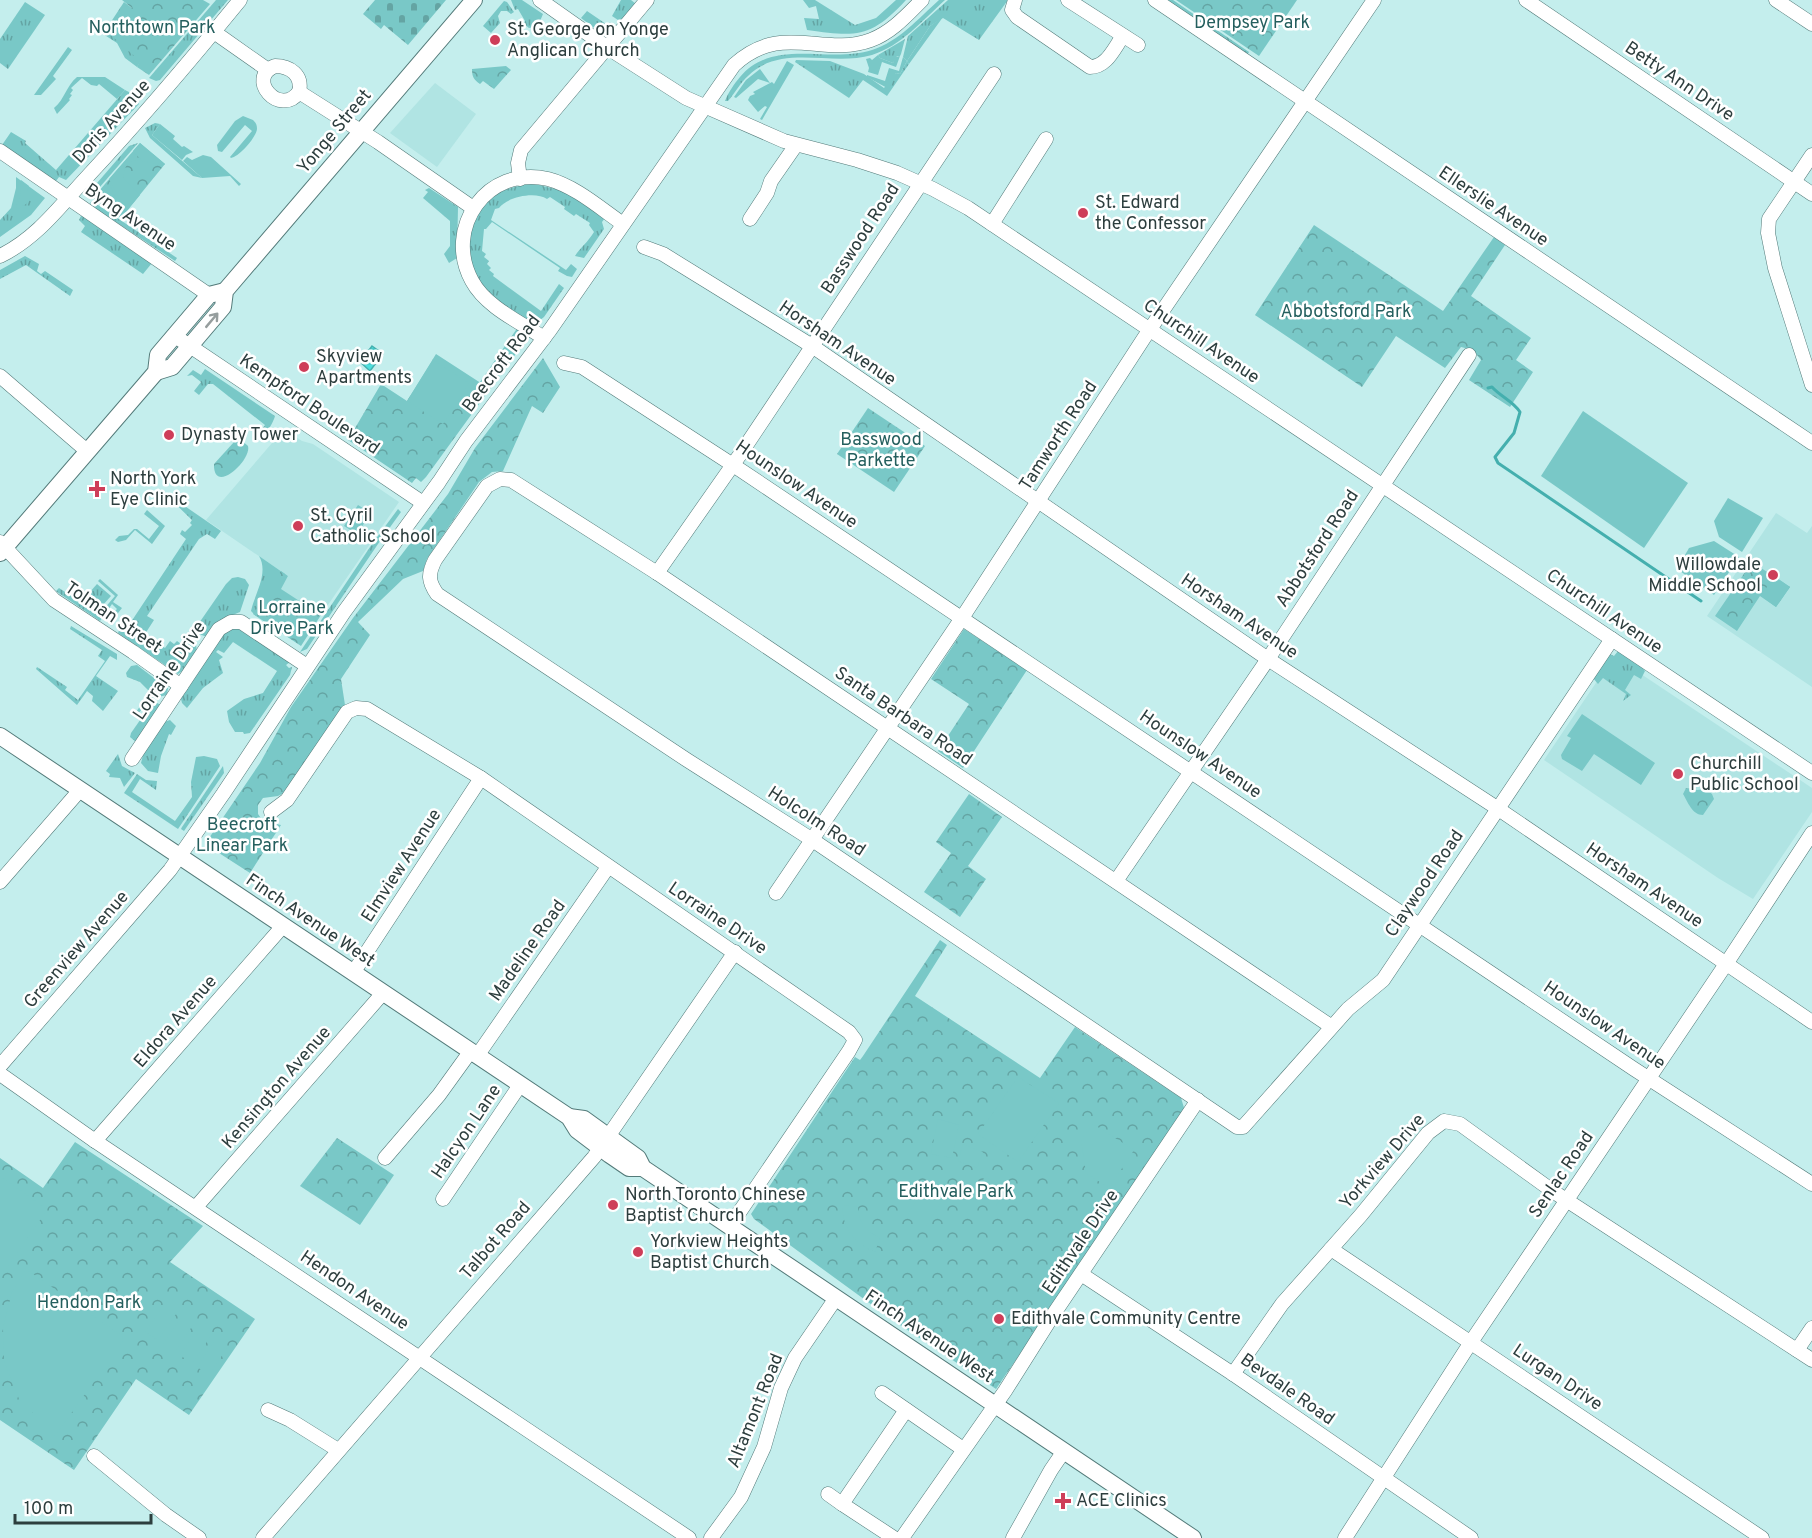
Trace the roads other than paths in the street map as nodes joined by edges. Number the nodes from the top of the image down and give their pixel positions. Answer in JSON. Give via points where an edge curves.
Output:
{"nodes":[{"id":1,"x":240,"y":0,"type":"edge"},
{"id":2,"x":474,"y":0,"type":"edge"},
{"id":3,"x":540,"y":0,"type":"edge"},
{"id":4,"x":647,"y":0,"type":"edge"},
{"id":5,"x":922,"y":0,"type":"edge"},
{"id":6,"x":1015,"y":0,"type":"edge"},
{"id":7,"x":1068,"y":0,"type":"edge"},
{"id":8,"x":1155,"y":0,"type":"edge"},
{"id":9,"x":1374,"y":0,"type":"edge"},
{"id":10,"x":1526,"y":0,"type":"edge"},
{"id":11,"x":1776,"y":0,"type":"edge"},
{"id":12,"x":1812,"y":24,"type":"edge"},
{"id":13,"x":214,"y":32,"type":"junction"},
{"id":14,"x":1123,"y":36,"type":"junction"},
{"id":15,"x":1137,"y":45,"type":"dead end"},
{"id":16,"x":608,"y":48,"type":"junction"},
{"id":17,"x":268,"y":70,"type":"junction"},
{"id":18,"x":994,"y":74,"type":"dead end"},
{"id":19,"x":299,"y":92,"type":"junction"},
{"id":20,"x":1305,"y":101,"type":"junction"},
{"id":21,"x":704,"y":107,"type":"junction"},
{"id":22,"x":361,"y":132,"type":"junction"},
{"id":23,"x":1046,"y":139,"type":"dead end"},
{"id":24,"x":796,"y":145,"type":"junction"},
{"id":25,"x":0,"y":151,"type":"edge"},
{"id":26,"x":1812,"y":155,"type":"edge"},
{"id":27,"x":520,"y":179,"type":"junction"},
{"id":28,"x":920,"y":183,"type":"junction"},
{"id":29,"x":1795,"y":183,"type":"junction"},
{"id":30,"x":1812,"y":194,"type":"edge"},
{"id":31,"x":69,"y":197,"type":"junction"},
{"id":32,"x":473,"y":208,"type":"junction"},
{"id":33,"x":750,"y":219,"type":"dead end"},
{"id":34,"x":623,"y":224,"type":"junction"},
{"id":35,"x":992,"y":224,"type":"junction"},
{"id":36,"x":644,"y":247,"type":"dead end"},
{"id":37,"x":0,"y":256,"type":"edge"},
{"id":38,"x":217,"y":293,"type":"junction"},
{"id":39,"x":1151,"y":330,"type":"junction"},
{"id":40,"x":175,"y":336,"type":"junction"},
{"id":41,"x":544,"y":338,"type":"junction"},
{"id":42,"x":190,"y":346,"type":"junction"},
{"id":43,"x":812,"y":346,"type":"junction"},
{"id":44,"x":1469,"y":355,"type":"dead end"},
{"id":45,"x":564,"y":363,"type":"dead end"},
{"id":46,"x":156,"y":372,"type":"junction"},
{"id":47,"x":0,"y":376,"type":"edge"},
{"id":48,"x":1812,"y":385,"type":"edge"},
{"id":49,"x":1812,"y":443,"type":"edge"},
{"id":50,"x":87,"y":451,"type":"junction"},
{"id":51,"x":733,"y":465,"type":"junction"},
{"id":52,"x":1382,"y":485,"type":"junction"},
{"id":53,"x":1038,"y":502,"type":"junction"},
{"id":54,"x":423,"y":503,"type":"junction"},
{"id":55,"x":461,"y":523,"type":"joint"},
{"id":56,"x":2,"y":548,"type":"edge"},
{"id":57,"x":657,"y":573,"type":"junction"},
{"id":58,"x":962,"y":618,"type":"junction"},
{"id":59,"x":1612,"y":639,"type":"junction"},
{"id":60,"x":1268,"y":659,"type":"junction"},
{"id":61,"x":307,"y":666,"type":"junction"},
{"id":62,"x":181,"y":686,"type":"junction"},
{"id":63,"x":885,"y":729,"type":"junction"},
{"id":64,"x":0,"y":736,"type":"edge"},
{"id":65,"x":132,"y":759,"type":"dead end"},
{"id":66,"x":1192,"y":771,"type":"junction"},
{"id":67,"x":1812,"y":773,"type":"edge"},
{"id":68,"x":481,"y":778,"type":"junction"},
{"id":69,"x":80,"y":790,"type":"junction"},
{"id":70,"x":1497,"y":808,"type":"junction"},
{"id":71,"x":271,"y":812,"type":"dead end"},
{"id":72,"x":1812,"y":833,"type":"edge"},
{"id":73,"x":811,"y":838,"type":"junction"},
{"id":74,"x":180,"y":856,"type":"junction"},
{"id":75,"x":608,"y":867,"type":"junction"},
{"id":76,"x":1116,"y":881,"type":"junction"},
{"id":77,"x":0,"y":882,"type":"edge"},
{"id":78,"x":776,"y":893,"type":"dead end"},
{"id":79,"x":1420,"y":924,"type":"junction"},
{"id":80,"x":282,"y":926,"type":"junction"},
{"id":81,"x":735,"y":952,"type":"junction"},
{"id":82,"x":1726,"y":964,"type":"junction"},
{"id":83,"x":353,"y":973,"type":"junction"},
{"id":84,"x":383,"y":993,"type":"junction"},
{"id":85,"x":1812,"y":1022,"type":"edge"},
{"id":86,"x":1332,"y":1027,"type":"junction"},
{"id":87,"x":474,"y":1054,"type":"junction"},
{"id":88,"x":0,"y":1066,"type":"edge"},
{"id":89,"x":0,"y":1074,"type":"edge"},
{"id":90,"x":1650,"y":1078,"type":"junction"},
{"id":91,"x":520,"y":1085,"type":"junction"},
{"id":92,"x":1198,"y":1100,"type":"junction"},
{"id":93,"x":1243,"y":1128,"type":"joint"},
{"id":94,"x":95,"y":1141,"type":"junction"},
{"id":95,"x":605,"y":1143,"type":"junction"},
{"id":96,"x":385,"y":1158,"type":"dead end"},
{"id":97,"x":1812,"y":1184,"type":"edge"},
{"id":98,"x":443,"y":1198,"type":"dead end"},
{"id":99,"x":1567,"y":1200,"type":"junction"},
{"id":100,"x":196,"y":1207,"type":"junction"},
{"id":101,"x":730,"y":1226,"type":"junction"},
{"id":102,"x":1331,"y":1249,"type":"junction"},
{"id":103,"x":1081,"y":1274,"type":"junction"},
{"id":104,"x":836,"y":1298,"type":"junction"},
{"id":105,"x":1812,"y":1328,"type":"edge"},
{"id":106,"x":1471,"y":1342,"type":"junction"},
{"id":107,"x":1797,"y":1350,"type":"junction"},
{"id":108,"x":419,"y":1356,"type":"junction"},
{"id":109,"x":1812,"y":1360,"type":"edge"},
{"id":110,"x":1233,"y":1374,"type":"junction"},
{"id":111,"x":882,"y":1393,"type":"dead end"},
{"id":112,"x":995,"y":1404,"type":"junction"},
{"id":113,"x":268,"y":1410,"type":"dead end"},
{"id":114,"x":906,"y":1410,"type":"junction"},
{"id":115,"x":963,"y":1449,"type":"junction"},
{"id":116,"x":339,"y":1450,"type":"junction"},
{"id":117,"x":1064,"y":1451,"type":"junction"},
{"id":118,"x":94,"y":1456,"type":"dead end"},
{"id":119,"x":1383,"y":1478,"type":"junction"},
{"id":120,"x":828,"y":1494,"type":"dead end"},
{"id":121,"x":842,"y":1504,"type":"junction"},
{"id":122,"x":199,"y":1538,"type":"edge"},
{"id":123,"x":263,"y":1538,"type":"edge"},
{"id":124,"x":689,"y":1538,"type":"edge"},
{"id":125,"x":711,"y":1538,"type":"edge"},
{"id":126,"x":894,"y":1538,"type":"edge"},
{"id":127,"x":902,"y":1538,"type":"edge"},
{"id":128,"x":1013,"y":1538,"type":"edge"},
{"id":129,"x":1193,"y":1538,"type":"edge"},
{"id":130,"x":1345,"y":1538,"type":"edge"},
{"id":131,"x":1471,"y":1538,"type":"edge"},
{"id":132,"x":1762,"y":1538,"type":"edge"}],
"edges":[{"from":1,"to":13,"type":"street","name":"Doris Avenue"},
{"from":2,"to":22,"type":"main road","name":"Yonge Street"},
{"from":3,"to":16,"type":"street","name":"Churchill Avenue"},
{"from":4,"to":16,"type":"street"},
{"from":5,"to":21,"type":"street","name":"Beecroft Road","via":[[888,31],[864,42],[843,45],[786,41],[760,48],[734,65]]},
{"from":6,"to":14,"type":"street","via":[[1012,10],[1017,17],[1090,67],[1104,62]]},
{"from":7,"to":14,"type":"street"},
{"from":8,"to":20,"type":"street","name":"Ellerslie Avenue"},
{"from":9,"to":20,"type":"street","name":"Tamworth Road"},
{"from":10,"to":29,"type":"street","name":"Betty Ann Drive"},
{"from":11,"to":12,"type":"street"},
{"from":13,"to":17,"type":"street"},
{"from":13,"to":31,"type":"street","name":"Doris Avenue"},
{"from":14,"to":15,"type":"street"},
{"from":16,"to":21,"type":"street","name":"Churchill Avenue"},
{"from":16,"to":27,"type":"street","via":[[521,150]]},
{"from":17,"to":19,"type":"street","via":[[279,66],[291,69],[300,81]]},
{"from":17,"to":19,"type":"street","via":[[263,84],[272,96],[289,101]]},
{"from":18,"to":28,"type":"street","name":"Basswood Road"},
{"from":19,"to":22,"type":"street"},
{"from":20,"to":39,"type":"street","name":"Tamworth Road"},
{"from":20,"to":49,"type":"street","name":"Ellerslie Avenue"},
{"from":21,"to":24,"type":"street","name":"Churchill Avenue"},
{"from":21,"to":34,"type":"street","name":"Beecroft Road"},
{"from":22,"to":32,"type":"street"},
{"from":22,"to":38,"type":"main road","name":"Yonge Street"},
{"from":23,"to":35,"type":"street"},
{"from":24,"to":28,"type":"street","name":"Churchill Avenue","via":[[870,164]]},
{"from":24,"to":33,"type":"street"},
{"from":25,"to":31,"type":"street","name":"Byng Avenue"},
{"from":26,"to":29,"type":"street"},
{"from":27,"to":32,"type":"street","via":[[494,189]]},
{"from":27,"to":34,"type":"street","via":[[558,182]]},
{"from":28,"to":35,"type":"street","name":"Churchill Avenue"},
{"from":28,"to":43,"type":"street","name":"Basswood Road"},
{"from":29,"to":30,"type":"street","name":"Betty Ann Drive"},
{"from":29,"to":48,"type":"street","via":[[1769,219],[1768,239]]},
{"from":31,"to":37,"type":"street","name":"Doris Avenue","via":[[32,236]]},
{"from":31,"to":38,"type":"street","name":"Byng Avenue"},
{"from":32,"to":41,"type":"street","via":[[465,223],[463,242],[471,280],[490,302]]},
{"from":34,"to":41,"type":"street","name":"Beecroft Road"},
{"from":35,"to":39,"type":"street","name":"Churchill Avenue"},
{"from":36,"to":43,"type":"street","name":"Horsham Avenue","via":[[663,254]]},
{"from":38,"to":40,"type":"main road","name":"Yonge Street"},
{"from":42,"to":38,"type":"main road","name":"Yonge Street","one_way":true,"via":[[223,307]]},
{"from":39,"to":52,"type":"street","name":"Churchill Avenue"},
{"from":39,"to":53,"type":"street","name":"Tamworth Road"},
{"from":40,"to":42,"type":"street","name":"Kempford Boulevard"},
{"from":40,"to":46,"type":"main road","name":"Yonge Street","via":[[158,355]]},
{"from":41,"to":54,"type":"street","name":"Beecroft Road"},
{"from":42,"to":46,"type":"main road","name":"Yonge Street","via":[[172,368]]},
{"from":42,"to":54,"type":"street","name":"Kempford Boulevard"},
{"from":43,"to":51,"type":"street","name":"Basswood Road"},
{"from":43,"to":53,"type":"street","name":"Horsham Avenue"},
{"from":44,"to":52,"type":"street","name":"Abbotsford Road"},
{"from":45,"to":51,"type":"street","name":"Hounslow Avenue","via":[[582,367]]},
{"from":46,"to":50,"type":"main road","name":"Yonge Street"},
{"from":47,"to":50,"type":"street"},
{"from":50,"to":56,"type":"main road","name":"Yonge Street"},
{"from":51,"to":57,"type":"street","name":"Basswood Road"},
{"from":51,"to":58,"type":"street","name":"Hounslow Avenue"},
{"from":52,"to":59,"type":"street","name":"Churchill Avenue"},
{"from":52,"to":60,"type":"street","name":"Abbotsford Road"},
{"from":53,"to":58,"type":"street","name":"Tamworth Road"},
{"from":53,"to":60,"type":"street","name":"Horsham Avenue"},
{"from":54,"to":61,"type":"street","name":"Beecroft Road"},
{"from":55,"to":57,"type":"street","name":"Santa Barbara Road","via":[[487,486],[500,479],[511,480]]},
{"from":55,"to":73,"type":"street","name":"Holcolm Road","via":[[429,572],[430,584],[437,594]]},
{"from":56,"to":62,"type":"street","name":"Tolman Street","via":[[54,600]]},
{"from":57,"to":63,"type":"street","name":"Santa Barbara Road"},
{"from":58,"to":63,"type":"street","name":"Tamworth Road"},
{"from":58,"to":66,"type":"street","name":"Hounslow Avenue"},
{"from":59,"to":67,"type":"street","name":"Churchill Avenue"},
{"from":59,"to":70,"type":"street","name":"Claywood Road"},
{"from":60,"to":66,"type":"street","name":"Abbotsford Road"},
{"from":60,"to":70,"type":"street","name":"Horsham Avenue"},
{"from":61,"to":62,"type":"street","name":"Lorraine Drive","via":[[244,624],[231,622],[219,629]]},
{"from":61,"to":74,"type":"street","name":"Beecroft Road"},
{"from":62,"to":65,"type":"street","name":"Lorraine Drive"},
{"from":63,"to":73,"type":"street","name":"Tamworth Road"},
{"from":63,"to":76,"type":"street","name":"Santa Barbara Road"},
{"from":64,"to":69,"type":"main road","name":"Finch Avenue West"},
{"from":66,"to":76,"type":"street","name":"Abbotsford Road"},
{"from":66,"to":79,"type":"street","name":"Hounslow Avenue"},
{"from":68,"to":71,"type":"street","name":"Lorraine Drive","via":[[367,709],[356,708],[347,712],[287,800]]},
{"from":68,"to":75,"type":"street","name":"Lorraine Drive"},
{"from":68,"to":83,"type":"street","name":"Elmview Avenue"},
{"from":69,"to":74,"type":"main road","name":"Finch Avenue West"},
{"from":69,"to":77,"type":"street"},
{"from":70,"to":79,"type":"street","name":"Claywood Road"},
{"from":70,"to":82,"type":"street","name":"Horsham Avenue"},
{"from":72,"to":82,"type":"street","name":"Senlac Road"},
{"from":73,"to":78,"type":"street","name":"Tamworth Road"},
{"from":73,"to":92,"type":"street","name":"Holcolm Road"},
{"from":74,"to":80,"type":"main road","name":"Finch Avenue West"},
{"from":74,"to":88,"type":"street","name":"Greenview Avenue"},
{"from":75,"to":81,"type":"street","name":"Lorraine Drive"},
{"from":75,"to":87,"type":"street","name":"Madeline Road"},
{"from":76,"to":86,"type":"street","name":"Santa Barbara Road"},
{"from":79,"to":86,"type":"street","name":"Claywood Road","via":[[1383,980]]},
{"from":79,"to":90,"type":"street","name":"Hounslow Avenue"},
{"from":80,"to":83,"type":"main road","name":"Finch Avenue West"},
{"from":80,"to":94,"type":"street","name":"Eldora Avenue"},
{"from":81,"to":95,"type":"street","name":"Talbot Road"},
{"from":81,"to":101,"type":"street","name":"Lorraine Drive","via":[[843,1027],[855,1040]]},
{"from":82,"to":85,"type":"street","name":"Horsham Avenue"},
{"from":82,"to":90,"type":"street","name":"Senlac Road"},
{"from":83,"to":84,"type":"main road","name":"Finch Avenue West"},
{"from":84,"to":87,"type":"main road","name":"Finch Avenue West"},
{"from":84,"to":100,"type":"street","name":"Kensington Avenue"},
{"from":86,"to":93,"type":"street","name":"Claywood Road"},
{"from":87,"to":91,"type":"main road","name":"Finch Avenue West"},
{"from":87,"to":96,"type":"street","name":"Madeline Road"},
{"from":89,"to":94,"type":"street","name":"Hendon Avenue"},
{"from":90,"to":97,"type":"street","name":"Hounslow Avenue"},
{"from":90,"to":99,"type":"street","name":"Senlac Road"},
{"from":91,"to":95,"type":"main road","name":"Finch Avenue West","via":[[569,1117],[584,1119]]},
{"from":91,"to":98,"type":"street","name":"Halcyon Lane"},
{"from":92,"to":93,"type":"street","name":"Holcolm Road"},
{"from":92,"to":103,"type":"street","name":"Edithvale Drive"},
{"from":94,"to":100,"type":"street","name":"Hendon Avenue"},
{"from":95,"to":101,"type":"main road","name":"Finch Avenue West","via":[[638,1158],[643,1168]]},
{"from":95,"to":108,"type":"street","name":"Talbot Road"},
{"from":99,"to":102,"type":"street","name":"Yorkview Drive","via":[[1460,1124],[1444,1120],[1428,1133]]},
{"from":99,"to":106,"type":"street","name":"Senlac Road"},
{"from":99,"to":107,"type":"street","name":"Yorkview Drive"},
{"from":100,"to":108,"type":"street","name":"Hendon Avenue"},
{"from":101,"to":104,"type":"main road","name":"Finch Avenue West"},
{"from":102,"to":106,"type":"street","name":"Lurgan Drive"},
{"from":102,"to":110,"type":"street","name":"Yorkview Drive","via":[[1282,1304]]},
{"from":103,"to":110,"type":"street","name":"Bevdale Road"},
{"from":103,"to":112,"type":"street","name":"Edithvale Drive"},
{"from":104,"to":112,"type":"main road","name":"Finch Avenue West"},
{"from":104,"to":125,"type":"street","name":"Altamont Road","via":[[795,1358],[781,1388],[764,1447],[741,1497]]},
{"from":105,"to":107,"type":"street"},
{"from":106,"to":119,"type":"street","name":"Senlac Road"},
{"from":106,"to":132,"type":"street","name":"Lurgan Drive"},
{"from":107,"to":109,"type":"street","name":"Yorkview Drive"},
{"from":108,"to":116,"type":"street","name":"Talbot Road"},
{"from":108,"to":124,"type":"street","name":"Hendon Avenue"},
{"from":110,"to":119,"type":"street","name":"Bevdale Road"},
{"from":111,"to":114,"type":"street"},
{"from":112,"to":115,"type":"street","name":"Edithvale Drive"},
{"from":112,"to":117,"type":"main road","name":"Finch Avenue West"},
{"from":113,"to":116,"type":"street"},
{"from":114,"to":115,"type":"street"},
{"from":114,"to":121,"type":"street"},
{"from":115,"to":127,"type":"street","name":"Edithvale Drive"},
{"from":116,"to":123,"type":"street","name":"Talbot Road"},
{"from":117,"to":128,"type":"street"},
{"from":117,"to":129,"type":"main road","name":"Finch Avenue West"},
{"from":118,"to":122,"type":"street"},
{"from":119,"to":130,"type":"street","name":"Senlac Road"},
{"from":119,"to":131,"type":"street","name":"Bevdale Road"},
{"from":120,"to":121,"type":"street"},
{"from":121,"to":126,"type":"street"}]}
